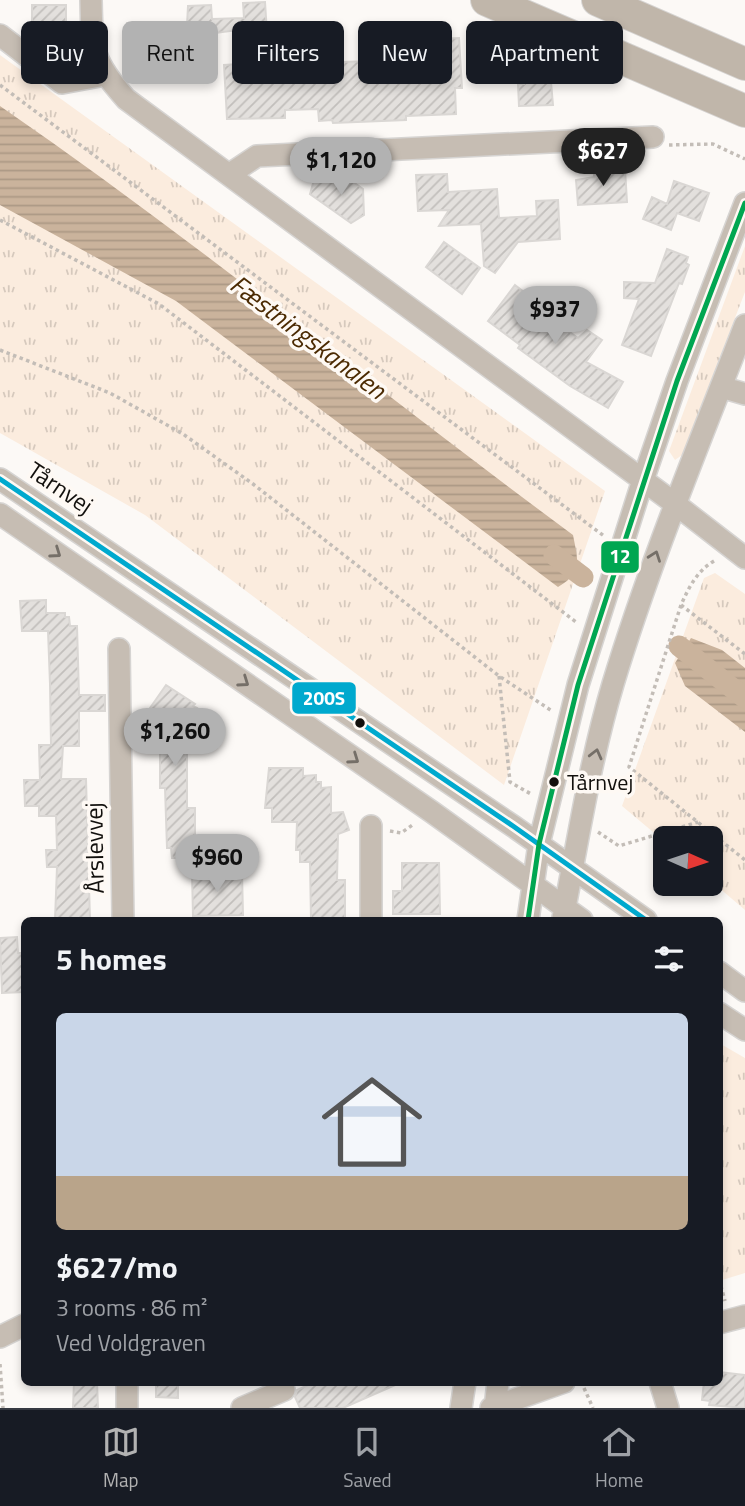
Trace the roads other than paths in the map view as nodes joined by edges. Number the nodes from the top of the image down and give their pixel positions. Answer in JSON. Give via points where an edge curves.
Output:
{"nodes":[{"id":1,"x":91,"y":0,"type":"edge"},
{"id":2,"x":487,"y":0,"type":"edge"},
{"id":3,"x":598,"y":0,"type":"edge"},
{"id":4,"x":91,"y":21,"type":"edge"},
{"id":5,"x":0,"y":35,"type":"edge"},
{"id":6,"x":21,"y":51,"type":"edge"},
{"id":7,"x":738,"y":61,"type":"edge"},
{"id":8,"x":108,"y":78,"type":"edge"},
{"id":9,"x":745,"y":111,"type":"edge"},
{"id":10,"x":653,"y":137,"type":"road end"},
{"id":11,"x":230,"y":174,"type":"junction"},
{"id":12,"x":745,"y":203,"type":"edge"},
{"id":13,"x":745,"y":325,"type":"edge"},
{"id":14,"x":721,"y":387,"type":"junction"},
{"id":15,"x":745,"y":394,"type":"edge"},
{"id":16,"x":0,"y":479,"type":"edge"},
{"id":17,"x":643,"y":480,"type":"junction"},
{"id":18,"x":674,"y":503,"type":"junction"},
{"id":19,"x":0,"y":514,"type":"edge"},
{"id":20,"x":739,"y":553,"type":"edge"},
{"id":21,"x":119,"y":649,"type":"dead end"},
{"id":22,"x":371,"y":826,"type":"road end"},
{"id":23,"x":539,"y":844,"type":"junction"},
{"id":24,"x":572,"y":869,"type":"junction"},
{"id":25,"x":533,"y":885,"type":"junction"},
{"id":26,"x":123,"y":917,"type":"edge"},
{"id":27,"x":371,"y":917,"type":"edge"},
{"id":28,"x":528,"y":917,"type":"edge"},
{"id":29,"x":570,"y":917,"type":"edge"},
{"id":30,"x":642,"y":917,"type":"edge"},
{"id":31,"x":723,"y":975,"type":"edge"},
{"id":32,"x":745,"y":990,"type":"edge"},
{"id":33,"x":723,"y":1016,"type":"edge"},
{"id":34,"x":745,"y":1030,"type":"edge"},
{"id":35,"x":745,"y":1316,"type":"edge"},
{"id":36,"x":723,"y":1322,"type":"edge"},
{"id":37,"x":21,"y":1326,"type":"edge"},
{"id":38,"x":0,"y":1336,"type":"edge"},
{"id":39,"x":127,"y":1386,"type":"edge"},
{"id":40,"x":464,"y":1386,"type":"edge"},
{"id":41,"x":497,"y":1386,"type":"edge"},
{"id":42,"x":553,"y":1386,"type":"edge"},
{"id":43,"x":661,"y":1386,"type":"edge"},
{"id":44,"x":284,"y":1390,"type":"dead end"},
{"id":45,"x":127,"y":1408,"type":"edge"},
{"id":46,"x":242,"y":1408,"type":"edge"},
{"id":47,"x":461,"y":1408,"type":"edge"},
{"id":48,"x":494,"y":1408,"type":"edge"},
{"id":49,"x":668,"y":1408,"type":"edge"}],
"edges":[{"from":1,"to":4,"type":"street"},
{"from":2,"to":9,"type":"highway"},
{"from":3,"to":7,"type":"highway"},
{"from":5,"to":6,"type":"street"},
{"from":8,"to":11,"type":"street","via":[[126,99]]},
{"from":10,"to":11,"type":"street","via":[[257,156]]},
{"from":11,"to":17,"type":"street"},
{"from":12,"to":17,"type":"street"},
{"from":13,"to":14,"type":"street"},
{"from":14,"to":15,"type":"street"},
{"from":14,"to":18,"type":"street"},
{"from":16,"to":23,"type":"street","name":"Tårnvej"},
{"from":17,"to":18,"type":"street"},
{"from":17,"to":23,"type":"street","via":[[569,722]]},
{"from":18,"to":20,"type":"street"},
{"from":24,"to":18,"type":"street","one_way":true,"via":[[612,688]]},
{"from":19,"to":25,"type":"street","one_way":true},
{"from":21,"to":26,"type":"street","name":"Årslevvej"},
{"from":22,"to":27,"type":"street"},
{"from":23,"to":24,"type":"street","name":"Tårnvej"},
{"from":23,"to":25,"type":"street"},
{"from":24,"to":29,"type":"street"},
{"from":24,"to":30,"type":"street","name":"Tårnvej"},
{"from":25,"to":28,"type":"street"},
{"from":25,"to":29,"type":"street"},
{"from":31,"to":32,"type":"street"},
{"from":33,"to":34,"type":"street"},
{"from":35,"to":36,"type":"street"},
{"from":37,"to":38,"type":"street"},
{"from":39,"to":45,"type":"street"},
{"from":40,"to":47,"type":"street"},
{"from":41,"to":48,"type":"street"},
{"from":42,"to":48,"type":"street"},
{"from":43,"to":49,"type":"street"},
{"from":44,"to":46,"type":"street"}]}
